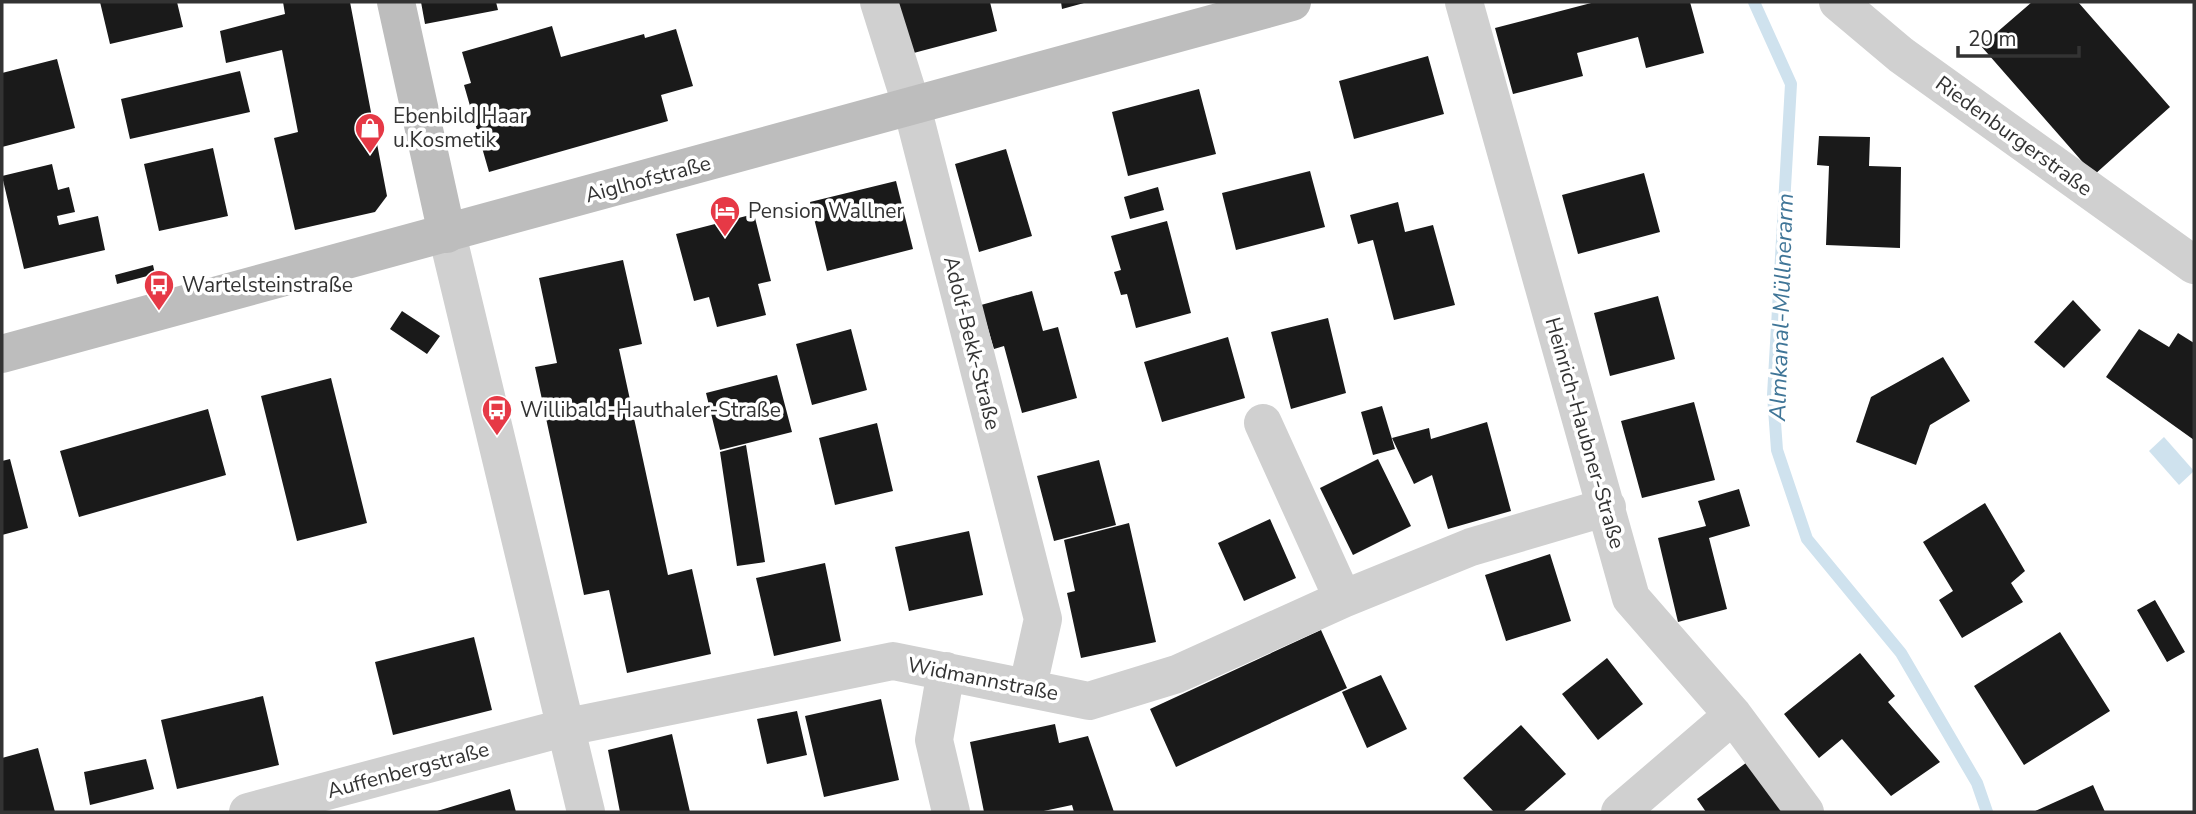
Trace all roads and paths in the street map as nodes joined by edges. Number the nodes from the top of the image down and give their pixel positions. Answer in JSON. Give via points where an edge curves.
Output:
{"nodes":[{"id":1,"x":396,"y":2,"type":"edge"},
{"id":2,"x":879,"y":2,"type":"edge"},
{"id":3,"x":1292,"y":2,"type":"edge"},
{"id":4,"x":1464,"y":2,"type":"edge"},
{"id":5,"x":1839,"y":2,"type":"edge"},
{"id":6,"x":912,"y":107,"type":"junction"},
{"id":7,"x":447,"y":234,"type":"junction"},
{"id":8,"x":2194,"y":265,"type":"edge"},
{"id":9,"x":2,"y":354,"type":"edge"},
{"id":10,"x":1263,"y":423,"type":"dead end"},
{"id":11,"x":1607,"y":507,"type":"junction"},
{"id":12,"x":1343,"y":599,"type":"junction"},
{"id":13,"x":946,"y":671,"type":"junction"},
{"id":14,"x":1028,"y":687,"type":"junction"},
{"id":15,"x":1733,"y":715,"type":"junction"},
{"id":16,"x":567,"y":727,"type":"junction"},
{"id":17,"x":248,"y":812,"type":"edge"},
{"id":18,"x":586,"y":812,"type":"edge"},
{"id":19,"x":951,"y":812,"type":"edge"},
{"id":20,"x":1620,"y":812,"type":"edge"},
{"id":21,"x":1805,"y":812,"type":"edge"}],
"edges":[{"from":1,"to":7,"type":"street"},
{"from":2,"to":6,"type":"street","name":"Adolf-Bekk-Straße"},
{"from":3,"to":6,"type":"street","name":"Aiglhofstraße"},
{"from":4,"to":11,"type":"street","name":"Heinrich-Haubner-Straße"},
{"from":5,"to":8,"type":"street","name":"Riedenburgerstraße","via":[[1901,55]]},
{"from":6,"to":7,"type":"street","name":"Aiglhofstraße"},
{"from":6,"to":14,"type":"street","name":"Adolf-Bekk-Straße","via":[[1043,619]]},
{"from":7,"to":9,"type":"street","name":"Aiglhofstraße"},
{"from":7,"to":16,"type":"street"},
{"from":10,"to":12,"type":"street"},
{"from":11,"to":12,"type":"street","name":"Widmannstraße","via":[[1471,547]]},
{"from":11,"to":15,"type":"street","name":"Heinrich-Haubner-Straße","via":[[1631,598]]},
{"from":12,"to":14,"type":"street","name":"Widmannstraße","via":[[1177,674],[1088,701]]},
{"from":13,"to":14,"type":"street","name":"Widmannstraße"},
{"from":13,"to":16,"type":"street","name":"Widmannstraße","via":[[893,661]]},
{"from":13,"to":19,"type":"street","via":[[934,740]]},
{"from":15,"to":20,"type":"street"},
{"from":15,"to":21,"type":"street","name":"Heinrich-Haubner-Straße"},
{"from":16,"to":17,"type":"street","name":"Auffenbergstraße"},
{"from":16,"to":18,"type":"street"}]}
